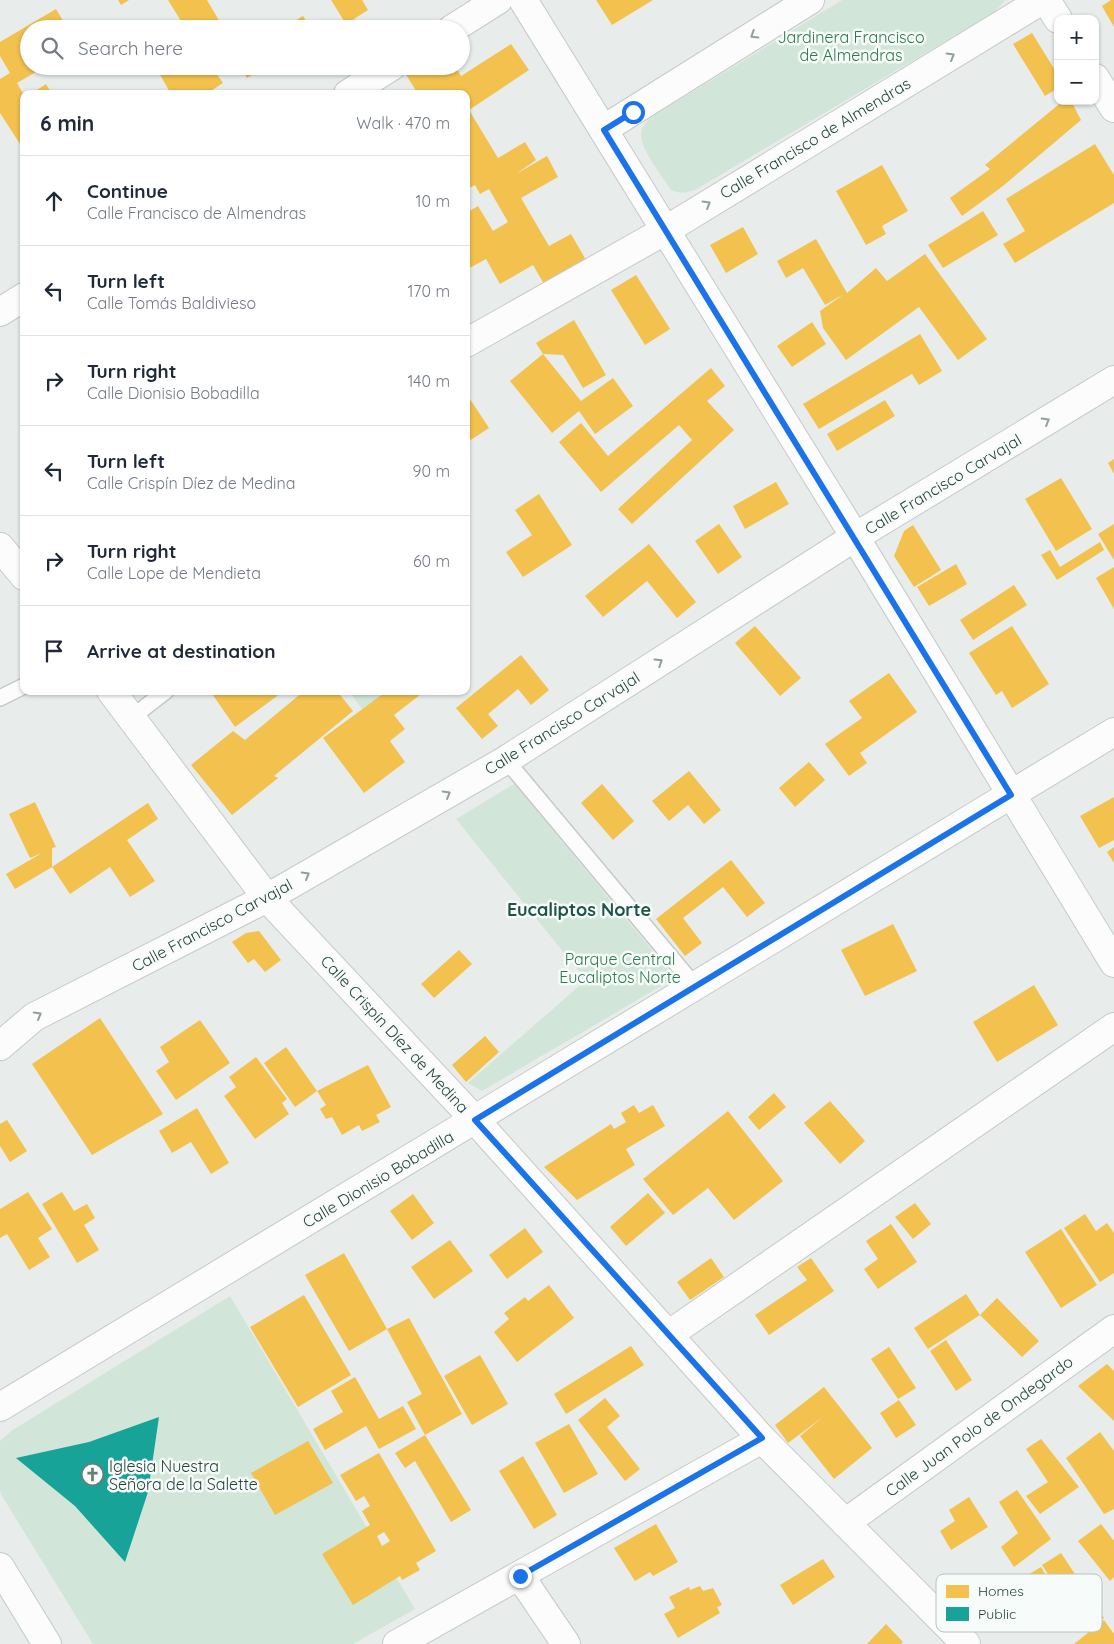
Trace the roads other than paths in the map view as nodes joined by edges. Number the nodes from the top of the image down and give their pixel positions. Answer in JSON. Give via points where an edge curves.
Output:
{"nodes":[{"id":1,"x":498,"y":0,"type":"edge"},
{"id":2,"x":523,"y":0,"type":"edge"},
{"id":3,"x":810,"y":0,"type":"edge"},
{"id":4,"x":1044,"y":0,"type":"edge"},
{"id":5,"x":1055,"y":15,"type":"edge"},
{"id":6,"x":466,"y":20,"type":"edge"},
{"id":7,"x":378,"y":75,"type":"edge"},
{"id":8,"x":354,"y":90,"type":"edge"},
{"id":9,"x":604,"y":130,"type":"junction"},
{"id":10,"x":666,"y":230,"type":"junction"},
{"id":11,"x":20,"y":300,"type":"edge"},
{"id":12,"x":0,"y":312,"type":"edge"},
{"id":13,"x":470,"y":342,"type":"edge"},
{"id":14,"x":1114,"y":380,"type":"edge"},
{"id":15,"x":855,"y":537,"type":"junction"},
{"id":16,"x":0,"y":547,"type":"edge"},
{"id":17,"x":20,"y":571,"type":"edge"},
{"id":18,"x":20,"y":688,"type":"edge"},
{"id":19,"x":114,"y":695,"type":"edge"},
{"id":20,"x":161,"y":695,"type":"edge"},
{"id":21,"x":0,"y":698,"type":"edge"},
{"id":22,"x":131,"y":718,"type":"junction"},
{"id":23,"x":1114,"y":732,"type":"edge"},
{"id":24,"x":506,"y":760,"type":"junction"},
{"id":25,"x":1011,"y":795,"type":"junction"},
{"id":26,"x":268,"y":898,"type":"junction"},
{"id":27,"x":1114,"y":963,"type":"edge"},
{"id":28,"x":695,"y":986,"type":"junction"},
{"id":29,"x":1114,"y":1027,"type":"edge"},
{"id":30,"x":0,"y":1046,"type":"edge"},
{"id":31,"x":475,"y":1120,"type":"junction"},
{"id":32,"x":1114,"y":1329,"type":"edge"},
{"id":33,"x":668,"y":1335,"type":"junction"},
{"id":34,"x":0,"y":1407,"type":"edge"},
{"id":35,"x":762,"y":1438,"type":"junction"},
{"id":36,"x":844,"y":1523,"type":"junction"},
{"id":37,"x":0,"y":1567,"type":"edge"},
{"id":38,"x":520,"y":1576,"type":"junction"},
{"id":39,"x":936,"y":1614,"type":"edge"},
{"id":40,"x":954,"y":1632,"type":"edge"},
{"id":41,"x":47,"y":1644,"type":"edge"},
{"id":42,"x":397,"y":1644,"type":"edge"},
{"id":43,"x":566,"y":1644,"type":"edge"},
{"id":44,"x":966,"y":1644,"type":"edge"}],
"edges":[{"from":1,"to":6,"type":"street"},
{"from":2,"to":9,"type":"street"},
{"from":3,"to":9,"type":"street","one_way":true},
{"from":4,"to":5,"type":"street"},
{"from":10,"to":4,"type":"street","name":"Calle Francisco de Almendras","one_way":true},
{"from":7,"to":8,"type":"street"},
{"from":9,"to":10,"type":"street"},
{"from":10,"to":13,"type":"street","name":"Calle Francisco de Almendras"},
{"from":10,"to":15,"type":"street"},
{"from":11,"to":12,"type":"street"},
{"from":15,"to":14,"type":"street","name":"Calle Francisco Carvajal","one_way":true},
{"from":24,"to":15,"type":"street","name":"Calle Francisco Carvajal","one_way":true},
{"from":15,"to":25,"type":"street"},
{"from":16,"to":17,"type":"street"},
{"from":18,"to":21,"type":"lane"},
{"from":19,"to":22,"type":"street","name":"Calle Crispín Díez de Medina"},
{"from":20,"to":22,"type":"lane"},
{"from":22,"to":26,"type":"street","name":"Calle Crispín Díez de Medina"},
{"from":23,"to":25,"type":"street","name":"Calle Dionisio Bobadilla"},
{"from":26,"to":24,"type":"street","name":"Calle Francisco Carvajal","one_way":true},
{"from":24,"to":28,"type":"lane"},
{"from":25,"to":27,"type":"street"},
{"from":25,"to":28,"type":"street","name":"Calle Dionisio Bobadilla"},
{"from":30,"to":26,"type":"street","name":"Calle Francisco Carvajal","one_way":true,"via":[[34,1017]]},
{"from":26,"to":31,"type":"street","name":"Calle Crispín Díez de Medina"},
{"from":28,"to":31,"type":"street","name":"Calle Dionisio Bobadilla"},
{"from":29,"to":33,"type":"street"},
{"from":31,"to":33,"type":"street","name":"Calle Crispín Díez de Medina"},
{"from":31,"to":34,"type":"street","name":"Calle Dionisio Bobadilla"},
{"from":32,"to":36,"type":"street","name":"Calle Juan Polo de Ondegardo"},
{"from":33,"to":35,"type":"street","name":"Calle Crispín Díez de Medina"},
{"from":35,"to":36,"type":"street","name":"Calle Crispín Díez de Medina"},
{"from":35,"to":38,"type":"street"},
{"from":36,"to":39,"type":"street","name":"Calle Crispín Díez de Medina"},
{"from":37,"to":41,"type":"street"},
{"from":38,"to":42,"type":"street"},
{"from":38,"to":43,"type":"street"},
{"from":40,"to":44,"type":"street","name":"Calle Crispín Díez de Medina"}]}
